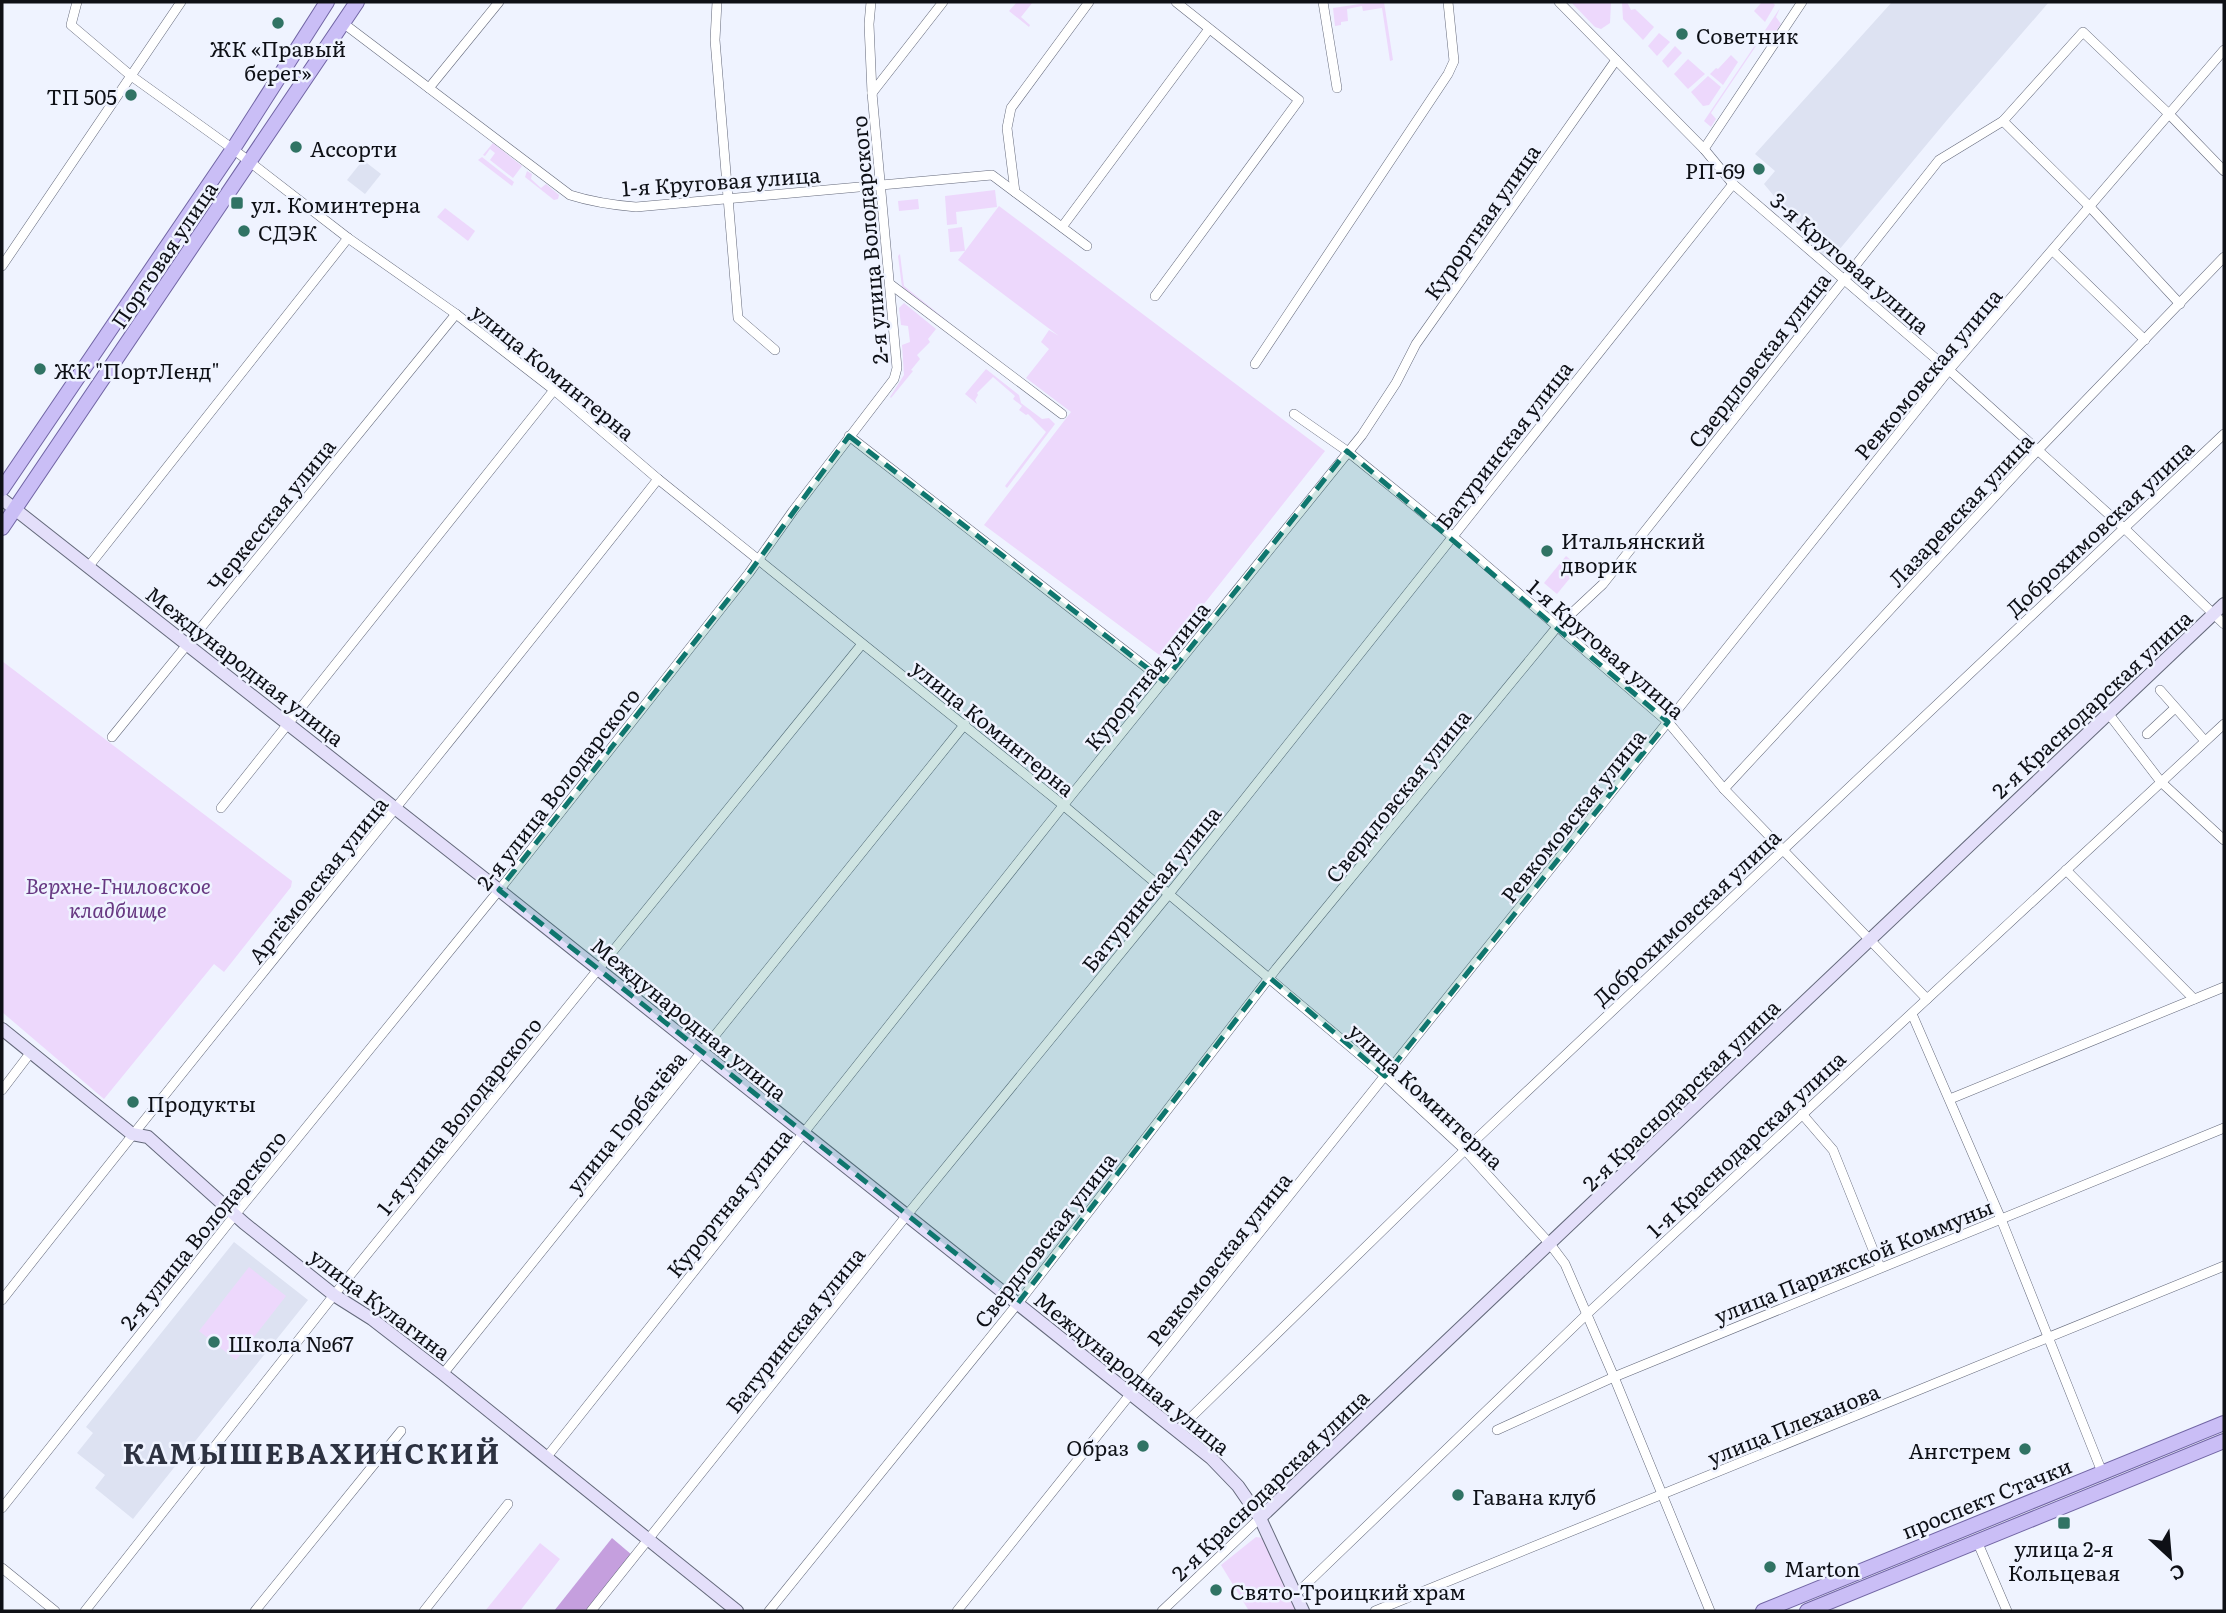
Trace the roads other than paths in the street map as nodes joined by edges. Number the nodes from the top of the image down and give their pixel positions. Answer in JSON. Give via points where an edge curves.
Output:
{"nodes":[{"id":1,"x":77,"y":2,"type":"edge"},
{"id":2,"x":181,"y":2,"type":"edge"},
{"id":3,"x":327,"y":2,"type":"edge"},
{"id":4,"x":357,"y":2,"type":"edge"},
{"id":5,"x":499,"y":2,"type":"edge"},
{"id":6,"x":717,"y":2,"type":"edge"},
{"id":7,"x":871,"y":2,"type":"edge"},
{"id":8,"x":943,"y":2,"type":"edge"},
{"id":9,"x":1089,"y":2,"type":"edge"},
{"id":10,"x":1176,"y":2,"type":"edge"},
{"id":11,"x":1323,"y":2,"type":"edge"},
{"id":12,"x":1448,"y":2,"type":"edge"},
{"id":13,"x":1559,"y":2,"type":"edge"},
{"id":14,"x":1802,"y":2,"type":"edge"},
{"id":15,"x":343,"y":23,"type":"junction"},
{"id":16,"x":1209,"y":29,"type":"junction"},
{"id":17,"x":2224,"y":50,"type":"edge"},
{"id":18,"x":1616,"y":60,"type":"junction"},
{"id":19,"x":131,"y":75,"type":"junction"},
{"id":20,"x":429,"y":88,"type":"junction"},
{"id":21,"x":1336,"y":88,"type":"dead end"},
{"id":22,"x":872,"y":93,"type":"junction"},
{"id":23,"x":2169,"y":114,"type":"junction"},
{"id":24,"x":2003,"y":121,"type":"junction"},
{"id":25,"x":233,"y":149,"type":"junction"},
{"id":26,"x":1704,"y":149,"type":"junction"},
{"id":27,"x":250,"y":162,"type":"junction"},
{"id":28,"x":2224,"y":171,"type":"edge"},
{"id":29,"x":1013,"y":172,"type":"junction"},
{"id":30,"x":992,"y":175,"type":"junction"},
{"id":31,"x":1733,"y":184,"type":"junction"},
{"id":32,"x":881,"y":186,"type":"junction"},
{"id":33,"x":1015,"y":192,"type":"junction"},
{"id":34,"x":729,"y":200,"type":"junction"},
{"id":35,"x":2090,"y":207,"type":"junction"},
{"id":36,"x":1062,"y":228,"type":"junction"},
{"id":37,"x":348,"y":238,"type":"junction"},
{"id":38,"x":1087,"y":246,"type":"dead end"},
{"id":39,"x":2053,"y":251,"type":"junction"},
{"id":40,"x":2224,"y":257,"type":"edge"},
{"id":41,"x":2,"y":266,"type":"edge"},
{"id":42,"x":1845,"y":278,"type":"junction"},
{"id":43,"x":890,"y":284,"type":"junction"},
{"id":44,"x":1155,"y":296,"type":"dead end"},
{"id":45,"x":2180,"y":304,"type":"junction"},
{"id":46,"x":456,"y":314,"type":"junction"},
{"id":47,"x":2145,"y":340,"type":"junction"},
{"id":48,"x":775,"y":350,"type":"dead end"},
{"id":49,"x":1255,"y":364,"type":"dead end"},
{"id":50,"x":1950,"y":370,"type":"junction"},
{"id":51,"x":554,"y":390,"type":"junction"},
{"id":52,"x":1062,"y":414,"type":"dead end"},
{"id":53,"x":1294,"y":414,"type":"dead end"},
{"id":54,"x":2224,"y":434,"type":"edge"},
{"id":55,"x":849,"y":436,"type":"junction"},
{"id":56,"x":1347,"y":451,"type":"junction"},
{"id":57,"x":2037,"y":451,"type":"junction"},
{"id":58,"x":658,"y":479,"type":"junction"},
{"id":59,"x":2,"y":489,"type":"edge"},
{"id":60,"x":2,"y":499,"type":"edge"},
{"id":61,"x":16,"y":508,"type":"junction"},
{"id":62,"x":2124,"y":527,"type":"junction"},
{"id":63,"x":2,"y":528,"type":"edge"},
{"id":64,"x":1452,"y":537,"type":"junction"},
{"id":65,"x":758,"y":559,"type":"junction"},
{"id":66,"x":89,"y":566,"type":"junction"},
{"id":67,"x":2224,"y":604,"type":"edge"},
{"id":68,"x":2214,"y":613,"type":"junction"},
{"id":69,"x":2224,"y":624,"type":"edge"},
{"id":70,"x":1557,"y":627,"type":"junction"},
{"id":71,"x":187,"y":643,"type":"junction"},
{"id":72,"x":862,"y":644,"type":"junction"},
{"id":73,"x":1164,"y":681,"type":"junction"},
{"id":74,"x":2160,"y":690,"type":"dead end"},
{"id":75,"x":2175,"y":708,"type":"junction"},
{"id":76,"x":2108,"y":713,"type":"junction"},
{"id":77,"x":288,"y":723,"type":"junction"},
{"id":78,"x":1668,"y":723,"type":"junction"},
{"id":79,"x":965,"y":724,"type":"junction"},
{"id":80,"x":2224,"y":724,"type":"edge"},
{"id":81,"x":2147,"y":734,"type":"dead end"},
{"id":82,"x":112,"y":737,"type":"dead end"},
{"id":83,"x":2205,"y":741,"type":"junction"},
{"id":84,"x":2161,"y":782,"type":"junction"},
{"id":85,"x":1724,"y":789,"type":"junction"},
{"id":86,"x":1063,"y":805,"type":"junction"},
{"id":87,"x":221,"y":808,"type":"dead end"},
{"id":88,"x":396,"y":809,"type":"junction"},
{"id":89,"x":2224,"y":840,"type":"edge"},
{"id":90,"x":1783,"y":849,"type":"junction"},
{"id":91,"x":2066,"y":870,"type":"junction"},
{"id":92,"x":499,"y":890,"type":"junction"},
{"id":93,"x":1169,"y":894,"type":"junction"},
{"id":94,"x":1870,"y":940,"type":"junction"},
{"id":95,"x":599,"y":970,"type":"junction"},
{"id":96,"x":1269,"y":977,"type":"junction"},
{"id":97,"x":2224,"y":987,"type":"edge"},
{"id":98,"x":1927,"y":999,"type":"junction"},
{"id":99,"x":2194,"y":999,"type":"junction"},
{"id":100,"x":1912,"y":1014,"type":"junction"},
{"id":101,"x":2,"y":1029,"type":"edge"},
{"id":102,"x":31,"y":1052,"type":"junction"},
{"id":103,"x":702,"y":1054,"type":"junction"},
{"id":104,"x":1385,"y":1076,"type":"junction"},
{"id":105,"x":2,"y":1090,"type":"edge"},
{"id":106,"x":1950,"y":1099,"type":"junction"},
{"id":107,"x":1802,"y":1114,"type":"junction"},
{"id":108,"x":2224,"y":1128,"type":"edge"},
{"id":109,"x":132,"y":1134,"type":"junction"},
{"id":110,"x":805,"y":1134,"type":"junction"},
{"id":111,"x":1465,"y":1150,"type":"junction"},
{"id":112,"x":235,"y":1215,"type":"junction"},
{"id":113,"x":907,"y":1215,"type":"junction"},
{"id":114,"x":2001,"y":1219,"type":"junction"},
{"id":115,"x":1550,"y":1244,"type":"junction"},
{"id":116,"x":2224,"y":1266,"type":"edge"},
{"id":117,"x":1880,"y":1267,"type":"junction"},
{"id":118,"x":334,"y":1295,"type":"junction"},
{"id":119,"x":2,"y":1300,"type":"edge"},
{"id":120,"x":1018,"y":1303,"type":"junction"},
{"id":121,"x":1587,"y":1314,"type":"junction"},
{"id":122,"x":2047,"y":1337,"type":"junction"},
{"id":123,"x":443,"y":1374,"type":"junction"},
{"id":124,"x":1615,"y":1377,"type":"junction"},
{"id":125,"x":1132,"y":1394,"type":"junction"},
{"id":126,"x":2224,"y":1423,"type":"edge"},
{"id":127,"x":1178,"y":1430,"type":"junction"},
{"id":128,"x":1497,"y":1430,"type":"dead end"},
{"id":129,"x":401,"y":1431,"type":"dead end"},
{"id":130,"x":2224,"y":1441,"type":"edge"},
{"id":131,"x":547,"y":1458,"type":"junction"},
{"id":132,"x":2102,"y":1472,"type":"junction"},
{"id":133,"x":1663,"y":1495,"type":"junction"},
{"id":134,"x":508,"y":1504,"type":"dead end"},
{"id":135,"x":2,"y":1508,"type":"edge"},
{"id":136,"x":1259,"y":1518,"type":"junction"},
{"id":137,"x":648,"y":1539,"type":"junction"},
{"id":138,"x":1977,"y":1541,"type":"junction"},
{"id":139,"x":2,"y":1568,"type":"edge"},
{"id":140,"x":1295,"y":1595,"type":"junction"},
{"id":141,"x":55,"y":1611,"type":"edge"},
{"id":142,"x":85,"y":1611,"type":"edge"},
{"id":143,"x":255,"y":1611,"type":"edge"},
{"id":144,"x":425,"y":1611,"type":"edge"},
{"id":145,"x":591,"y":1611,"type":"edge"},
{"id":146,"x":737,"y":1611,"type":"edge"},
{"id":147,"x":769,"y":1611,"type":"edge"},
{"id":148,"x":957,"y":1611,"type":"edge"},
{"id":149,"x":1162,"y":1611,"type":"edge"},
{"id":150,"x":1303,"y":1611,"type":"edge"},
{"id":151,"x":1375,"y":1611,"type":"edge"},
{"id":152,"x":1710,"y":1611,"type":"edge"},
{"id":153,"x":1763,"y":1611,"type":"edge"},
{"id":154,"x":1807,"y":1611,"type":"edge"},
{"id":155,"x":2007,"y":1611,"type":"edge"}],
"edges":[{"from":1,"to":19,"type":"street","name":"улица Коминтерна","via":[[71,25]]},
{"from":2,"to":19,"type":"street"},
{"from":3,"to":25,"type":"main road","name":"Портовая улица"},
{"from":4,"to":15,"type":"main road","name":"Портовая улица"},
{"from":5,"to":20,"type":"street"},
{"from":6,"to":34,"type":"street","via":[[715,40]]},
{"from":7,"to":22,"type":"street","name":"2-я улица Володарского"},
{"from":8,"to":22,"type":"street"},
{"from":9,"to":29,"type":"street","via":[[1011,108],[1007,128]]},
{"from":10,"to":16,"type":"street"},
{"from":11,"to":21,"type":"street"},
{"from":12,"to":49,"type":"street","via":[[1454,61],[1448,74]]},
{"from":13,"to":18,"type":"street","name":"3-я Круговая улица"},
{"from":14,"to":26,"type":"street"},
{"from":15,"to":20,"type":"street","name":"1-я Круговая улица"},
{"from":15,"to":27,"type":"main road","name":"Портовая улица"},
{"from":16,"to":36,"type":"street"},
{"from":16,"to":44,"type":"street","via":[[1299,100]]},
{"from":17,"to":23,"type":"street","name":"Ревкомовская улица"},
{"from":18,"to":26,"type":"street","name":"3-я Круговая улица"},
{"from":18,"to":56,"type":"street","name":"Курортная улица","via":[[1416,344],[1396,383]]},
{"from":19,"to":25,"type":"street","name":"улица Коминтерна"},
{"from":19,"to":41,"type":"street"},
{"from":20,"to":34,"type":"street","name":"1-я Круговая улица","via":[[570,195],[607,205],[636,206]]},
{"from":22,"to":32,"type":"street","name":"2-я улица Володарского"},
{"from":23,"to":24,"type":"street","name":"Свердловская улица","via":[[2083,32]]},
{"from":23,"to":28,"type":"street"},
{"from":23,"to":35,"type":"street","name":"Ревкомовская улица"},
{"from":24,"to":35,"type":"street"},
{"from":24,"to":42,"type":"street","name":"Свердловская улица","via":[[1939,160]]},
{"from":25,"to":27,"type":"street","name":"улица Коминтерна"},
{"from":25,"to":59,"type":"main road","name":"Портовая улица"},
{"from":26,"to":31,"type":"street","name":"3-я Круговая улица"},
{"from":27,"to":37,"type":"street","name":"улица Коминтерна"},
{"from":27,"to":61,"type":"main road","name":"Портовая улица"},
{"from":29,"to":30,"type":"street","name":"1-я Круговая улица"},
{"from":29,"to":33,"type":"street"},
{"from":30,"to":32,"type":"street","name":"1-я Круговая улица"},
{"from":30,"to":33,"type":"street"},
{"from":31,"to":42,"type":"street","name":"3-я Круговая улица"},
{"from":31,"to":64,"type":"street","name":"Батуринская улица"},
{"from":32,"to":34,"type":"street","name":"1-я Круговая улица"},
{"from":32,"to":43,"type":"street","name":"2-я улица Володарского"},
{"from":33,"to":36,"type":"street"},
{"from":34,"to":48,"type":"street","via":[[738,318]]},
{"from":35,"to":39,"type":"street","name":"Ревкомовская улица"},
{"from":35,"to":45,"type":"street"},
{"from":36,"to":38,"type":"street"},
{"from":37,"to":46,"type":"street","name":"улица Коминтерна"},
{"from":37,"to":66,"type":"street"},
{"from":39,"to":47,"type":"street"},
{"from":39,"to":50,"type":"street","name":"Ревкомовская улица"},
{"from":40,"to":45,"type":"street","name":"Лазаревская улица"},
{"from":42,"to":50,"type":"street","name":"3-я Круговая улица"},
{"from":42,"to":70,"type":"street","name":"Свердловская улица","via":[[1603,584]]},
{"from":43,"to":52,"type":"street"},
{"from":43,"to":55,"type":"street","name":"2-я улица Володарского","via":[[897,373]]},
{"from":45,"to":47,"type":"street","name":"Лазаревская улица"},
{"from":46,"to":51,"type":"street","name":"улица Коминтерна"},
{"from":46,"to":71,"type":"street","name":"Черкесская улица"},
{"from":47,"to":57,"type":"street","name":"Лазаревская улица"},
{"from":50,"to":57,"type":"street","name":"3-я Круговая улица"},
{"from":50,"to":78,"type":"street","name":"Ревкомовская улица"},
{"from":51,"to":58,"type":"street","name":"улица Коминтерна"},
{"from":51,"to":77,"type":"street"},
{"from":53,"to":56,"type":"street","name":"1-я Круговая улица"},
{"from":54,"to":62,"type":"street","name":"Доброхимовская улица"},
{"from":55,"to":65,"type":"street","name":"2-я улица Володарского"},
{"from":55,"to":73,"type":"street"},
{"from":56,"to":64,"type":"street","name":"1-я Круговая улица"},
{"from":56,"to":73,"type":"street","name":"Курортная улица"},
{"from":57,"to":62,"type":"street","name":"3-я Круговая улица"},
{"from":57,"to":85,"type":"street","name":"Лазаревская улица"},
{"from":58,"to":65,"type":"street","name":"улица Коминтерна"},
{"from":58,"to":88,"type":"street","name":"Артёмовская улица"},
{"from":60,"to":61,"type":"street","name":"Международная улица"},
{"from":61,"to":63,"type":"main road","name":"Портовая улица"},
{"from":61,"to":66,"type":"street","name":"Международная улица"},
{"from":62,"to":68,"type":"street","name":"3-я Круговая улица"},
{"from":62,"to":90,"type":"street","name":"Доброхимовская улица"},
{"from":64,"to":70,"type":"street","name":"1-я Круговая улица"},
{"from":64,"to":93,"type":"street","name":"Батуринская улица"},
{"from":65,"to":72,"type":"street","name":"улица Коминтерна"},
{"from":65,"to":92,"type":"street","name":"2-я улица Володарского"},
{"from":66,"to":71,"type":"street","name":"Международная улица"},
{"from":67,"to":68,"type":"street","name":"2-я Краснодарская улица"},
{"from":68,"to":69,"type":"street","name":"3-я Круговая улица"},
{"from":68,"to":76,"type":"street","name":"2-я Краснодарская улица"},
{"from":70,"to":78,"type":"street","name":"1-я Круговая улица"},
{"from":70,"to":96,"type":"street","name":"Свердловская улица"},
{"from":71,"to":77,"type":"street","name":"Международная улица"},
{"from":71,"to":82,"type":"street","name":"Черкесская улица"},
{"from":72,"to":79,"type":"street","name":"улица Коминтерна"},
{"from":72,"to":95,"type":"street","name":"1-я улица Володарского"},
{"from":73,"to":86,"type":"street","name":"Курортная улица"},
{"from":74,"to":75,"type":"street"},
{"from":75,"to":81,"type":"street"},
{"from":75,"to":83,"type":"street"},
{"from":76,"to":84,"type":"street"},
{"from":76,"to":94,"type":"street","name":"2-я Краснодарская улица"},
{"from":77,"to":87,"type":"street"},
{"from":77,"to":88,"type":"street","name":"Международная улица"},
{"from":78,"to":85,"type":"street","name":"1-я Круговая улица"},
{"from":78,"to":104,"type":"street","name":"Ревкомовская улица"},
{"from":79,"to":86,"type":"street","name":"улица Коминтерна"},
{"from":79,"to":103,"type":"street","name":"улица Горбачёва"},
{"from":80,"to":83,"type":"street","name":"1-я Краснодарская улица"},
{"from":83,"to":84,"type":"street","name":"1-я Краснодарская улица"},
{"from":84,"to":89,"type":"street"},
{"from":84,"to":91,"type":"street","name":"1-я Краснодарская улица"},
{"from":85,"to":90,"type":"street","name":"1-я Круговая улица"},
{"from":86,"to":93,"type":"street","name":"улица Коминтерна"},
{"from":86,"to":110,"type":"street","name":"Курортная улица"},
{"from":88,"to":92,"type":"street","name":"Международная улица"},
{"from":88,"to":109,"type":"street","name":"Артёмовская улица"},
{"from":90,"to":94,"type":"street","name":"1-я Круговая улица"},
{"from":90,"to":111,"type":"street","name":"Доброхимовская улица"},
{"from":91,"to":98,"type":"street","name":"1-я Краснодарская улица"},
{"from":91,"to":99,"type":"street"},
{"from":92,"to":95,"type":"street","name":"Международная улица"},
{"from":92,"to":112,"type":"street","name":"2-я улица Володарского"},
{"from":93,"to":96,"type":"street","name":"улица Коминтерна"},
{"from":93,"to":113,"type":"street","name":"Батуринская улица"},
{"from":94,"to":98,"type":"street","name":"1-я Круговая улица"},
{"from":94,"to":115,"type":"street","name":"2-я Краснодарская улица"},
{"from":95,"to":103,"type":"street","name":"Международная улица"},
{"from":95,"to":118,"type":"street","name":"1-я улица Володарского"},
{"from":96,"to":104,"type":"street","name":"улица Коминтерна"},
{"from":96,"to":120,"type":"street","name":"Свердловская улица"},
{"from":97,"to":99,"type":"street"},
{"from":98,"to":100,"type":"street","name":"1-я Краснодарская улица"},
{"from":99,"to":106,"type":"street"},
{"from":100,"to":106,"type":"street"},
{"from":100,"to":107,"type":"street","name":"1-я Краснодарская улица"},
{"from":101,"to":102,"type":"street","name":"улица Кулагина"},
{"from":102,"to":105,"type":"street"},
{"from":102,"to":109,"type":"street","name":"улица Кулагина"},
{"from":103,"to":110,"type":"street","name":"Международная улица"},
{"from":103,"to":123,"type":"street","name":"улица Горбачёва"},
{"from":104,"to":111,"type":"street","name":"улица Коминтерна"},
{"from":104,"to":125,"type":"street","name":"Ревкомовская улица"},
{"from":106,"to":114,"type":"street"},
{"from":107,"to":117,"type":"street","via":[[1833,1150]]},
{"from":107,"to":121,"type":"street","name":"1-я Краснодарская улица"},
{"from":108,"to":114,"type":"street","name":"улица Парижской Коммуны"},
{"from":109,"to":112,"type":"street","name":"улица Кулагина","via":[[148,1137]]},
{"from":109,"to":119,"type":"street","name":"Артёмовская улица"},
{"from":110,"to":113,"type":"street","name":"Международная улица"},
{"from":110,"to":131,"type":"street","name":"Курортная улица"},
{"from":111,"to":115,"type":"street","name":"улица Коминтерна"},
{"from":111,"to":127,"type":"street","name":"Доброхимовская улица"},
{"from":112,"to":118,"type":"street","name":"улица Кулагина"},
{"from":112,"to":135,"type":"street","name":"2-я улица Володарского"},
{"from":113,"to":120,"type":"street","name":"Международная улица"},
{"from":113,"to":137,"type":"street","name":"Батуринская улица"},
{"from":114,"to":117,"type":"street","name":"улица Парижской Коммуны"},
{"from":114,"to":122,"type":"street"},
{"from":115,"to":121,"type":"street","name":"улица Коминтерна","via":[[1565,1264]]},
{"from":115,"to":136,"type":"street","name":"2-я Краснодарская улица"},
{"from":116,"to":122,"type":"street","name":"улица Плеханова"},
{"from":117,"to":124,"type":"street","name":"улица Парижской Коммуны"},
{"from":118,"to":123,"type":"street","name":"улица Кулагина"},
{"from":118,"to":142,"type":"street","name":"1-я улица Володарского"},
{"from":120,"to":125,"type":"street","name":"Международная улица"},
{"from":120,"to":147,"type":"street","name":"Свердловская улица"},
{"from":121,"to":124,"type":"street","name":"улица Коминтерна"},
{"from":121,"to":140,"type":"street","name":"1-я Краснодарская улица"},
{"from":122,"to":132,"type":"street"},
{"from":122,"to":133,"type":"street","name":"улица Плеханова"},
{"from":123,"to":131,"type":"street","name":"улица Кулагина"},
{"from":124,"to":128,"type":"street","name":"улица Парижской Коммуны"},
{"from":124,"to":133,"type":"street","name":"улица Коминтерна"},
{"from":125,"to":127,"type":"street","name":"Международная улица"},
{"from":125,"to":148,"type":"street","name":"Ревкомовская улица"},
{"from":126,"to":132,"type":"main road","name":"проспект Стачки"},
{"from":127,"to":136,"type":"street","name":"Международная улица","via":[[1238,1486]]},
{"from":129,"to":143,"type":"street"},
{"from":130,"to":138,"type":"main road","name":"проспект Стачки"},
{"from":131,"to":137,"type":"street","name":"улица Кулагина"},
{"from":132,"to":153,"type":"main road","name":"проспект Стачки"},
{"from":133,"to":151,"type":"street","name":"улица Плеханова"},
{"from":133,"to":152,"type":"street","name":"улица Коминтерна"},
{"from":134,"to":144,"type":"street"},
{"from":136,"to":140,"type":"street","name":"Международная улица"},
{"from":136,"to":149,"type":"street","name":"2-я Краснодарская улица"},
{"from":137,"to":145,"type":"street","name":"Батуринская улица"},
{"from":137,"to":146,"type":"street","name":"улица Кулагина"},
{"from":138,"to":154,"type":"main road","name":"проспект Стачки"},
{"from":138,"to":155,"type":"street"},
{"from":139,"to":141,"type":"street"},
{"from":140,"to":150,"type":"street","name":"Международная улица"}]}
